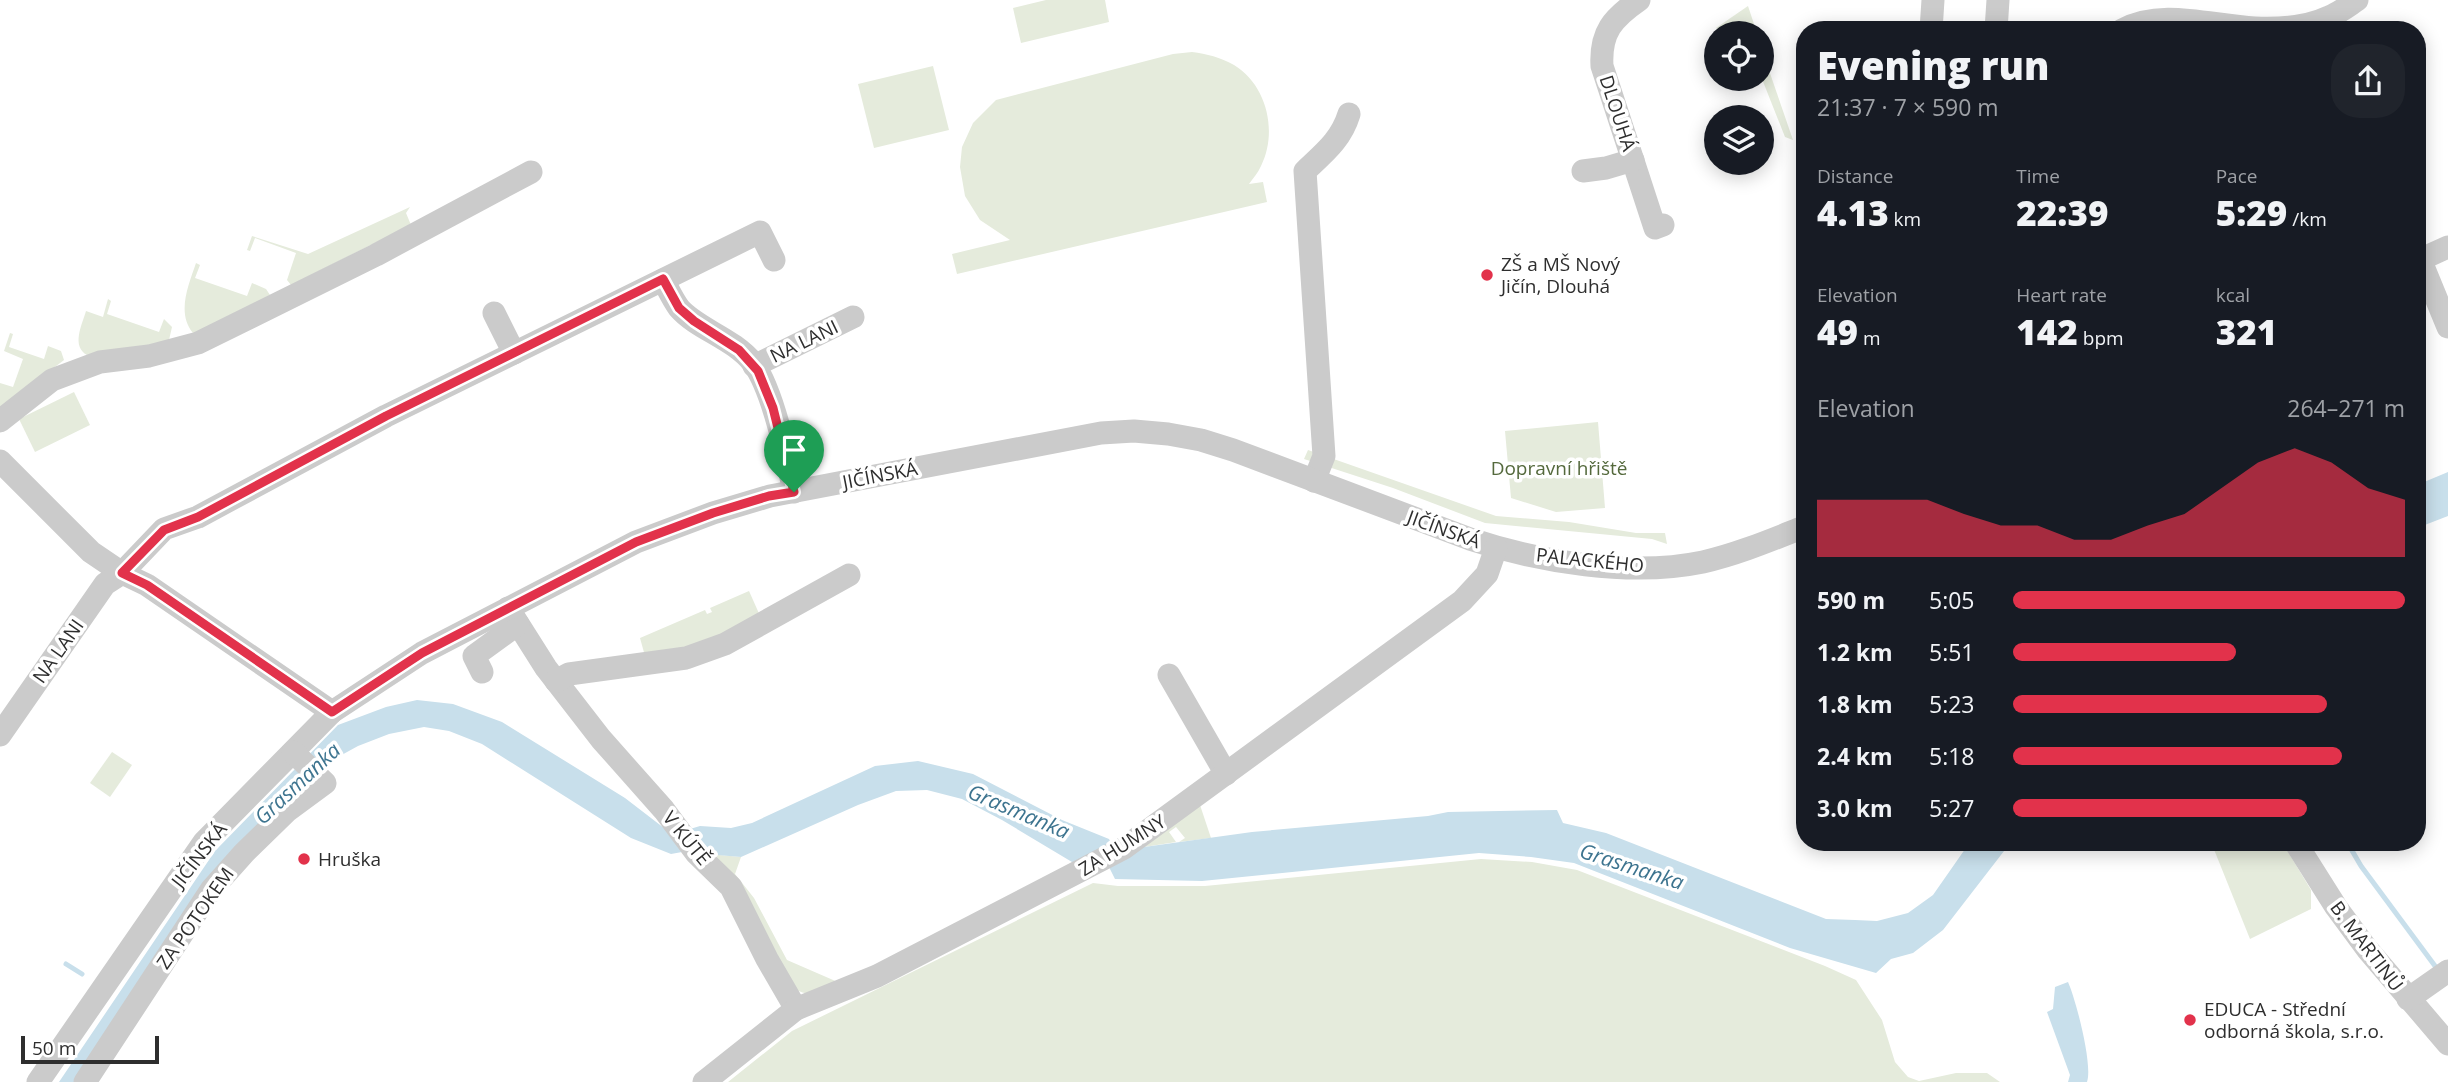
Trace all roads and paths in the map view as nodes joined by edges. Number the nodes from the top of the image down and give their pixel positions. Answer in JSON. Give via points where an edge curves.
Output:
{"nodes":[{"id":1,"x":1639,"y":0,"type":"edge"},
{"id":2,"x":1933,"y":0,"type":"edge"},
{"id":3,"x":1998,"y":0,"type":"edge"},
{"id":4,"x":2356,"y":0,"type":"edge"},
{"id":5,"x":1932,"y":21,"type":"edge"},
{"id":6,"x":1997,"y":21,"type":"edge"},
{"id":7,"x":2138,"y":21,"type":"edge"},
{"id":8,"x":2196,"y":21,"type":"edge"},
{"id":9,"x":2315,"y":21,"type":"edge"},
{"id":10,"x":1349,"y":114,"type":"dead end"},
{"id":11,"x":1633,"y":160,"type":"junction"},
{"id":12,"x":1583,"y":171,"type":"dead end"},
{"id":13,"x":531,"y":172,"type":"dead end"},
{"id":14,"x":1663,"y":225,"type":"dead end"},
{"id":15,"x":2448,"y":247,"type":"edge"},
{"id":16,"x":2426,"y":257,"type":"edge"},
{"id":17,"x":774,"y":260,"type":"dead end"},
{"id":18,"x":2426,"y":278,"type":"edge"},
{"id":19,"x":663,"y":279,"type":"junction"},
{"id":20,"x":494,"y":313,"type":"dead end"},
{"id":21,"x":853,"y":317,"type":"dead end"},
{"id":22,"x":2448,"y":327,"type":"edge"},
{"id":23,"x":514,"y":353,"type":"junction"},
{"id":24,"x":754,"y":366,"type":"junction"},
{"id":25,"x":0,"y":421,"type":"edge"},
{"id":26,"x":0,"y":461,"type":"edge"},
{"id":27,"x":1314,"y":481,"type":"junction"},
{"id":28,"x":794,"y":492,"type":"junction"},
{"id":29,"x":1796,"y":530,"type":"edge"},
{"id":30,"x":1496,"y":548,"type":"junction"},
{"id":31,"x":122,"y":573,"type":"junction"},
{"id":32,"x":849,"y":575,"type":"dead end"},
{"id":33,"x":513,"y":616,"type":"junction"},
{"id":34,"x":482,"y":672,"type":"dead end"},
{"id":35,"x":1170,"y":676,"type":"dead end"},
{"id":36,"x":556,"y":681,"type":"junction"},
{"id":37,"x":332,"y":712,"type":"junction"},
{"id":38,"x":0,"y":735,"type":"edge"},
{"id":39,"x":305,"y":764,"type":"junction"},
{"id":40,"x":1226,"y":774,"type":"junction"},
{"id":41,"x":2301,"y":851,"type":"edge"},
{"id":42,"x":2448,"y":971,"type":"edge"},
{"id":43,"x":2408,"y":999,"type":"junction"},
{"id":44,"x":796,"y":1009,"type":"junction"},
{"id":45,"x":2448,"y":1044,"type":"edge"},
{"id":46,"x":38,"y":1082,"type":"edge"},
{"id":47,"x":85,"y":1082,"type":"edge"},
{"id":48,"x":704,"y":1082,"type":"edge"}],
"edges":[{"from":1,"to":11,"type":"street","name":"DLOUHÁ","via":[[1611,24],[1602,52],[1602,66]]},
{"from":2,"to":5,"type":"street"},
{"from":3,"to":6,"type":"street"},
{"from":4,"to":9,"type":"street"},
{"from":7,"to":8,"type":"street"},
{"from":10,"to":27,"type":"street","via":[[1334,144],[1305,171],[1324,456]]},
{"from":11,"to":12,"type":"street"},
{"from":11,"to":14,"type":"street","name":"DLOUHÁ","via":[[1655,228]]},
{"from":13,"to":25,"type":"street","via":[[198,343],[100,362],[52,380]]},
{"from":15,"to":16,"type":"street"},
{"from":17,"to":19,"type":"street","name":"NA LANI","via":[[760,232]]},
{"from":18,"to":22,"type":"street"},
{"from":19,"to":23,"type":"street","name":"NA LANI"},
{"from":19,"to":24,"type":"street","name":"NA LANI","via":[[679,308],[732,344]]},
{"from":20,"to":23,"type":"street"},
{"from":21,"to":24,"type":"street","name":"NA LANI"},
{"from":23,"to":31,"type":"street","name":"NA LANI","via":[[198,517],[164,530]]},
{"from":24,"to":28,"type":"street","name":"NA LANI","via":[[773,408]]},
{"from":26,"to":31,"type":"street","via":[[91,552]]},
{"from":27,"to":28,"type":"street","name":"JIČÍNSKÁ","via":[[1201,440],[1134,431],[1063,439]]},
{"from":27,"to":30,"type":"street","name":"JIČÍNSKÁ"},
{"from":28,"to":33,"type":"street","name":"JIČÍNSKÁ","via":[[713,513],[636,542]]},
{"from":29,"to":30,"type":"street","name":"PALACKÉHO","via":[[1735,553],[1668,566],[1600,565]]},
{"from":30,"to":40,"type":"street","name":"ZA HUMNY","via":[[1487,574],[1462,601]]},
{"from":31,"to":37,"type":"street","via":[[147,585]]},
{"from":31,"to":38,"type":"street","name":"NA LANI","via":[[105,584]]},
{"from":32,"to":36,"type":"street","via":[[725,644],[687,657],[569,674]]},
{"from":33,"to":34,"type":"street","via":[[474,656]]},
{"from":33,"to":36,"type":"street","name":"V KÚTĚ"},
{"from":33,"to":37,"type":"street","name":"JIČÍNSKÁ","via":[[422,653]]},
{"from":35,"to":40,"type":"street"},
{"from":36,"to":44,"type":"street","name":"V KÚTĚ","via":[[696,853],[731,887]]},
{"from":37,"to":39,"type":"street","name":"JIČÍNSKÁ"},
{"from":39,"to":46,"type":"street","name":"JIČÍNSKÁ","via":[[204,842]]},
{"from":39,"to":47,"type":"street","name":"ZA POTOKEM","via":[[325,782],[287,811],[211,890]]},
{"from":40,"to":44,"type":"street","name":"ZA HUMNY","via":[[1098,863],[877,976]]},
{"from":41,"to":43,"type":"street","name":"B. MARTINŮ","via":[[2359,939]]},
{"from":42,"to":43,"type":"street"},
{"from":43,"to":45,"type":"street","name":"B. MARTINŮ"},
{"from":44,"to":48,"type":"street","name":"ZA HUMNY"}]}
